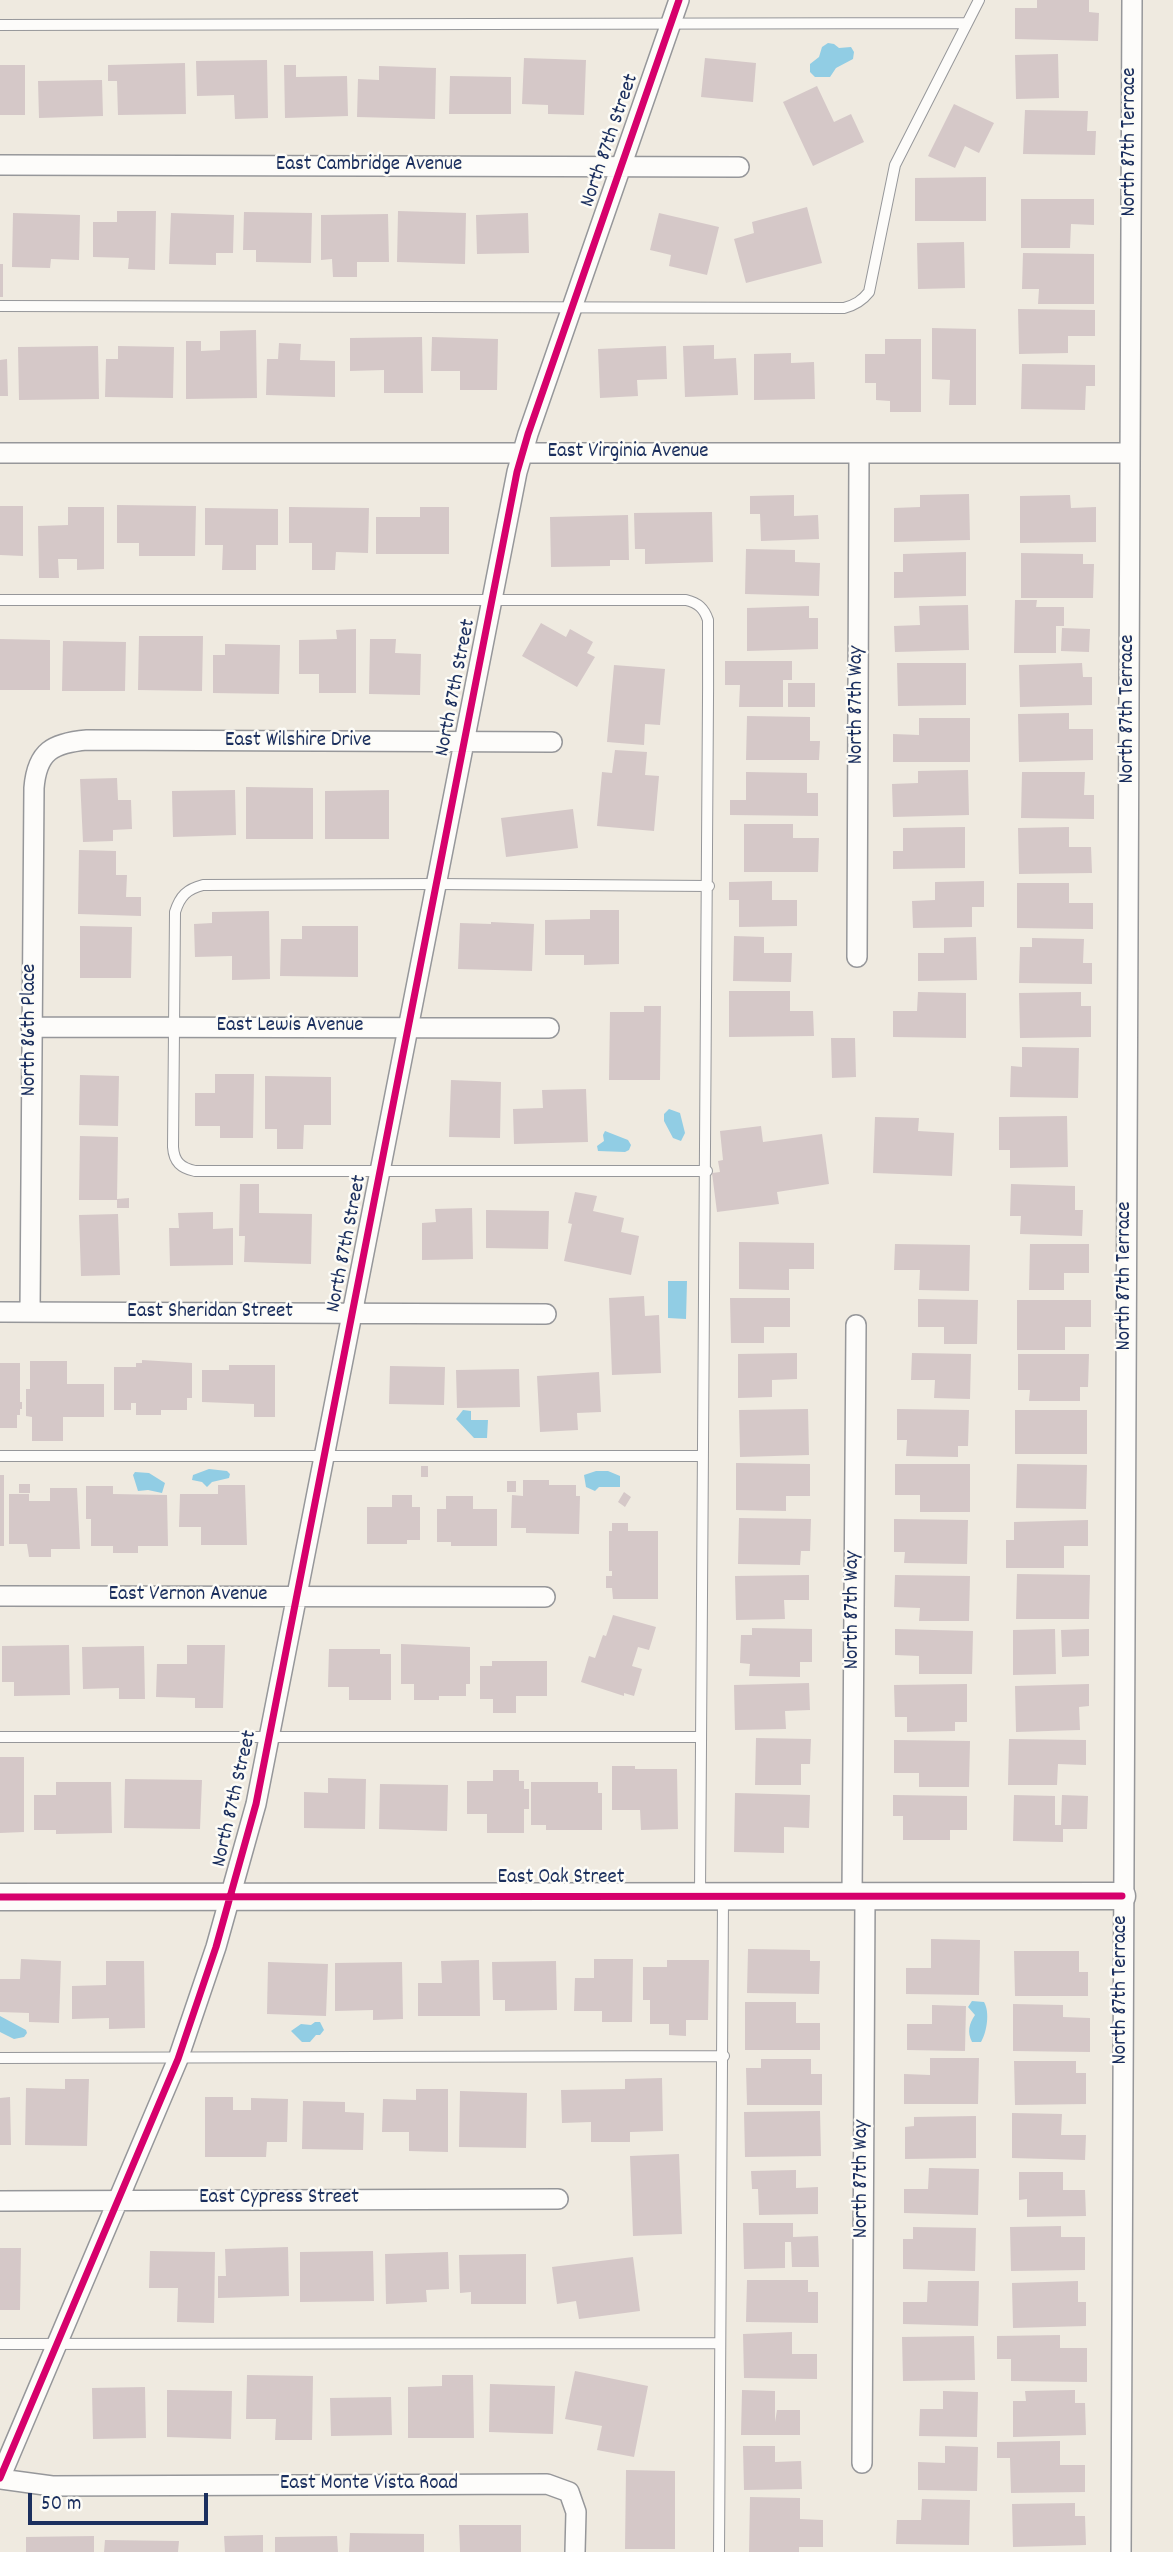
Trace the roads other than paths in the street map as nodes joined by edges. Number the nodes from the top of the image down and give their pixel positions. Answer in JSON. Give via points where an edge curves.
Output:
{"nodes":[{"id":1,"x":679,"y":0,"type":"edge"},
{"id":2,"x":978,"y":0,"type":"edge"},
{"id":3,"x":1132,"y":0,"type":"edge"},
{"id":4,"x":967,"y":23,"type":"junction"},
{"id":5,"x":0,"y":24,"type":"edge"},
{"id":6,"x":671,"y":24,"type":"junction"},
{"id":7,"x":0,"y":165,"type":"edge"},
{"id":8,"x":622,"y":166,"type":"junction"},
{"id":9,"x":738,"y":167,"type":"dead end"},
{"id":10,"x":0,"y":306,"type":"edge"},
{"id":11,"x":572,"y":306,"type":"junction"},
{"id":12,"x":0,"y":453,"type":"edge"},
{"id":13,"x":522,"y":453,"type":"junction"},
{"id":14,"x":859,"y":453,"type":"junction"},
{"id":15,"x":1130,"y":453,"type":"junction"},
{"id":16,"x":492,"y":599,"type":"junction"},
{"id":17,"x":0,"y":600,"type":"edge"},
{"id":18,"x":552,"y":742,"type":"dead end"},
{"id":19,"x":465,"y":743,"type":"junction"},
{"id":20,"x":47,"y":752,"type":"joint"},
{"id":21,"x":436,"y":884,"type":"junction"},
{"id":22,"x":709,"y":886,"type":"junction"},
{"id":23,"x":858,"y":957,"type":"dead end"},
{"id":24,"x":31,"y":1027,"type":"junction"},
{"id":25,"x":174,"y":1027,"type":"junction"},
{"id":26,"x":409,"y":1027,"type":"junction"},
{"id":27,"x":549,"y":1027,"type":"dead end"},
{"id":28,"x":380,"y":1171,"type":"junction"},
{"id":29,"x":707,"y":1171,"type":"junction"},
{"id":30,"x":0,"y":1312,"type":"edge"},
{"id":31,"x":30,"y":1312,"type":"junction"},
{"id":32,"x":546,"y":1314,"type":"dead end"},
{"id":33,"x":352,"y":1315,"type":"junction"},
{"id":34,"x":856,"y":1325,"type":"dead end"},
{"id":35,"x":324,"y":1455,"type":"junction"},
{"id":36,"x":0,"y":1456,"type":"edge"},
{"id":37,"x":701,"y":1456,"type":"junction"},
{"id":38,"x":0,"y":1596,"type":"edge"},
{"id":39,"x":296,"y":1597,"type":"junction"},
{"id":40,"x":545,"y":1597,"type":"dead end"},
{"id":41,"x":0,"y":1737,"type":"edge"},
{"id":42,"x":268,"y":1737,"type":"junction"},
{"id":43,"x":700,"y":1737,"type":"junction"},
{"id":44,"x":0,"y":1896,"type":"edge"},
{"id":45,"x":231,"y":1896,"type":"junction"},
{"id":46,"x":712,"y":1896,"type":"junction"},
{"id":47,"x":858,"y":1896,"type":"junction"},
{"id":48,"x":1122,"y":1896,"type":"junction"},
{"id":49,"x":724,"y":2056,"type":"junction"},
{"id":50,"x":0,"y":2058,"type":"edge"},
{"id":51,"x":178,"y":2059,"type":"junction"},
{"id":52,"x":558,"y":2199,"type":"dead end"},
{"id":53,"x":119,"y":2200,"type":"junction"},
{"id":54,"x":0,"y":2201,"type":"edge"},
{"id":55,"x":59,"y":2343,"type":"junction"},
{"id":56,"x":720,"y":2343,"type":"junction"},
{"id":57,"x":0,"y":2344,"type":"edge"},
{"id":58,"x":862,"y":2463,"type":"dead end"},
{"id":59,"x":0,"y":2479,"type":"edge"},
{"id":60,"x":576,"y":2552,"type":"edge"},
{"id":61,"x":719,"y":2552,"type":"edge"},
{"id":62,"x":1121,"y":2552,"type":"edge"}],
"edges":[{"from":1,"to":6,"type":"street","name":"North 87th Street"},
{"from":2,"to":4,"type":"lane"},
{"from":3,"to":15,"type":"street","name":"North 87th Terrace"},
{"from":4,"to":6,"type":"lane"},
{"from":4,"to":11,"type":"lane","via":[[895,165],[869,292],[863,300],[844,308]]},
{"from":5,"to":6,"type":"lane"},
{"from":6,"to":8,"type":"street","name":"North 87th Street"},
{"from":7,"to":8,"type":"street","name":"East Cambridge Avenue"},
{"from":8,"to":9,"type":"street","name":"East Cambridge Avenue"},
{"from":8,"to":11,"type":"street","name":"North 87th Street"},
{"from":10,"to":11,"type":"lane"},
{"from":11,"to":13,"type":"street","name":"North 87th Street"},
{"from":12,"to":13,"type":"street","name":"East Virginia Avenue"},
{"from":13,"to":14,"type":"street","name":"East Virginia Avenue"},
{"from":13,"to":16,"type":"street","name":"North 87th Street"},
{"from":14,"to":15,"type":"street","name":"East Virginia Avenue"},
{"from":14,"to":23,"type":"street","name":"North 87th Way"},
{"from":15,"to":48,"type":"street","name":"North 87th Terrace"},
{"from":16,"to":17,"type":"lane"},
{"from":16,"to":19,"type":"street","name":"North 87th Street"},
{"from":16,"to":22,"type":"lane","via":[[686,600],[701,606],[708,620]]},
{"from":18,"to":19,"type":"street","name":"East Wilshire Drive"},
{"from":19,"to":20,"type":"street","name":"East Wilshire Drive","via":[[87,740],[59,744]]},
{"from":19,"to":21,"type":"street","name":"North 87th Street"},
{"from":20,"to":24,"type":"street","name":"North 86th Place","via":[[39,763],[34,788]]},
{"from":21,"to":22,"type":"lane"},
{"from":21,"to":25,"type":"lane","via":[[193,888],[184,893],[175,912]]},
{"from":21,"to":26,"type":"street","name":"North 87th Street"},
{"from":22,"to":29,"type":"lane"},
{"from":24,"to":25,"type":"street","name":"East Lewis Avenue"},
{"from":24,"to":31,"type":"street","name":"North 86th Place"},
{"from":25,"to":26,"type":"street","name":"East Lewis Avenue"},
{"from":25,"to":28,"type":"lane","via":[[173,1147],[179,1164],[195,1171]]},
{"from":26,"to":27,"type":"street","name":"East Lewis Avenue"},
{"from":26,"to":28,"type":"street","name":"North 87th Street"},
{"from":28,"to":29,"type":"lane"},
{"from":28,"to":33,"type":"street","name":"North 87th Street"},
{"from":29,"to":37,"type":"lane"},
{"from":30,"to":31,"type":"street","name":"East Sheridan Street"},
{"from":31,"to":33,"type":"street","name":"East Sheridan Street"},
{"from":32,"to":33,"type":"street","name":"East Sheridan Street"},
{"from":33,"to":35,"type":"street","name":"North 87th Street"},
{"from":34,"to":47,"type":"street","name":"North 87th Way"},
{"from":35,"to":36,"type":"lane"},
{"from":35,"to":37,"type":"lane"},
{"from":35,"to":39,"type":"street","name":"North 87th Street"},
{"from":37,"to":43,"type":"lane"},
{"from":38,"to":39,"type":"street","name":"East Vernon Avenue"},
{"from":39,"to":40,"type":"street","name":"East Vernon Avenue"},
{"from":39,"to":42,"type":"street","name":"North 87th Street"},
{"from":41,"to":42,"type":"lane"},
{"from":42,"to":43,"type":"lane"},
{"from":42,"to":45,"type":"street","name":"North 87th Street"},
{"from":43,"to":46,"type":"lane"},
{"from":44,"to":45,"type":"street","name":"East Oak Street"},
{"from":45,"to":46,"type":"street","name":"East Oak Street"},
{"from":45,"to":51,"type":"street","name":"North 87th Street"},
{"from":46,"to":47,"type":"street","name":"East Oak Street"},
{"from":46,"to":49,"type":"lane"},
{"from":47,"to":48,"type":"street","name":"East Oak Street"},
{"from":47,"to":58,"type":"street","name":"North 87th Way"},
{"from":48,"to":62,"type":"street","name":"North 87th Terrace"},
{"from":49,"to":51,"type":"lane"},
{"from":49,"to":56,"type":"lane"},
{"from":50,"to":51,"type":"lane"},
{"from":51,"to":53,"type":"street","name":"North 87th Street"},
{"from":52,"to":53,"type":"street","name":"East Cypress Street"},
{"from":53,"to":54,"type":"street","name":"East Cypress Street"},
{"from":53,"to":55,"type":"street","name":"North 87th Street"},
{"from":55,"to":56,"type":"lane"},
{"from":55,"to":57,"type":"lane"},
{"from":55,"to":59,"type":"street","name":"North 87th Street"},
{"from":56,"to":61,"type":"lane"},
{"from":59,"to":60,"type":"street","name":"East Monte Vista Road","via":[[52,2486],[547,2484],[569,2492],[576,2512]]}]}
